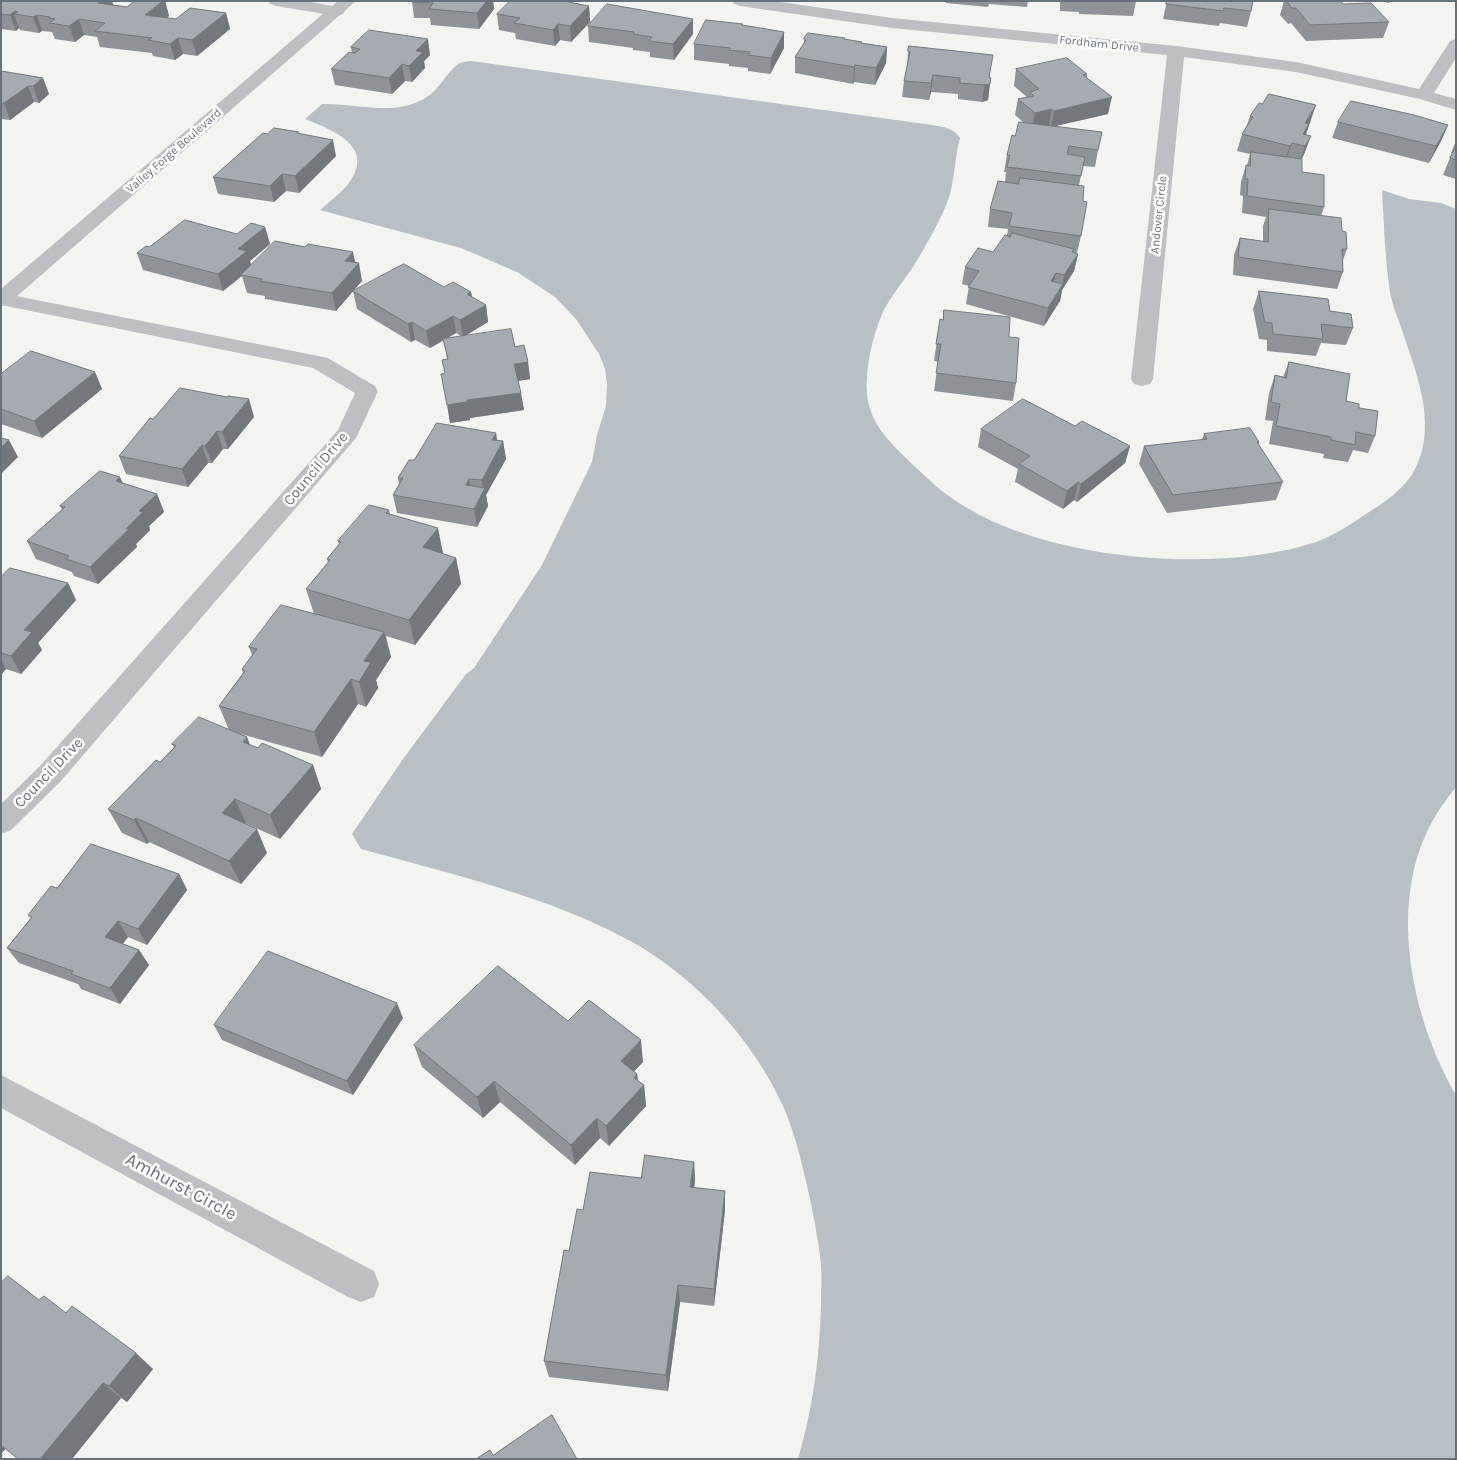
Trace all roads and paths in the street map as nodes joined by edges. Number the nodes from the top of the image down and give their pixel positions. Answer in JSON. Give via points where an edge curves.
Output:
{"nodes":[{"id":1,"x":276,"y":1,"type":"edge"},
{"id":2,"x":740,"y":1,"type":"edge"},
{"id":3,"x":342,"y":6,"type":"edge"},
{"id":4,"x":1456,"y":44,"type":"edge"},
{"id":5,"x":1176,"y":51,"type":"junction"},
{"id":6,"x":1424,"y":95,"type":"junction"},
{"id":7,"x":1456,"y":105,"type":"edge"},
{"id":8,"x":2,"y":300,"type":"edge"},
{"id":9,"x":1142,"y":379,"type":"dead end"},
{"id":10,"x":1,"y":822,"type":"edge"},
{"id":11,"x":1,"y":1090,"type":"edge"},
{"id":12,"x":361,"y":1284,"type":"dead end"}],
"edges":[{"from":1,"to":3,"type":"street"},
{"from":2,"to":5,"type":"street","name":"Fordham Drive","via":[[892,23]]},
{"from":3,"to":8,"type":"street","name":"Valley Forge Boulevard"},
{"from":4,"to":6,"type":"street"},
{"from":5,"to":6,"type":"street","name":"Fordham Drive","via":[[1296,67]]},
{"from":5,"to":9,"type":"street","name":"Andover Circle"},
{"from":6,"to":7,"type":"street","name":"Fordham Drive"},
{"from":8,"to":10,"type":"street","name":"Council Drive","via":[[320,363],[367,391],[348,434],[50,774]]},
{"from":11,"to":12,"type":"street","name":"Amhurst Circle"}]}
